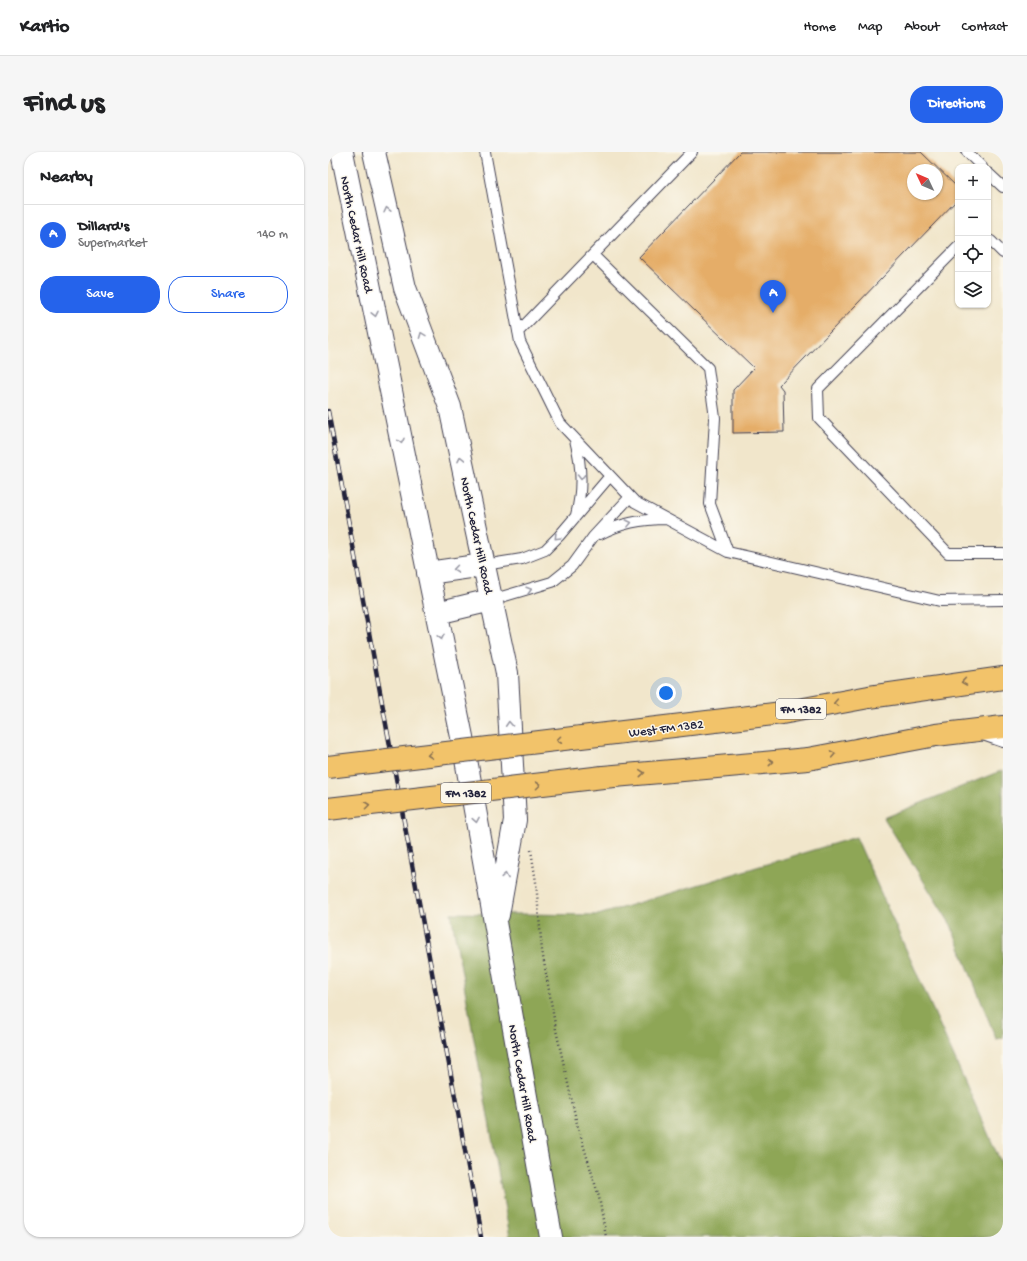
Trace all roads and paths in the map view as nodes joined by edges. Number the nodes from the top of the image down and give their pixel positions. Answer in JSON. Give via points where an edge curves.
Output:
{"nodes":[{"id":1,"x":342,"y":152,"type":"edge"},
{"id":2,"x":374,"y":152,"type":"edge"},
{"id":3,"x":485,"y":152,"type":"edge"},
{"id":4,"x":692,"y":152,"type":"edge"},
{"id":5,"x":967,"y":152,"type":"edge"},
{"id":6,"x":979,"y":164,"type":"edge"},
{"id":7,"x":991,"y":176,"type":"edge"},
{"id":8,"x":1003,"y":187,"type":"edge"},
{"id":9,"x":991,"y":241,"type":"edge"},
{"id":10,"x":955,"y":250,"type":"edge"},
{"id":11,"x":1003,"y":253,"type":"edge"},
{"id":12,"x":593,"y":255,"type":"junction"},
{"id":13,"x":518,"y":332,"type":"junction"},
{"id":14,"x":575,"y":438,"type":"junction"},
{"id":15,"x":610,"y":476,"type":"junction"},
{"id":16,"x":630,"y":497,"type":"junction"},
{"id":17,"x":576,"y":517,"type":"junction"},
{"id":18,"x":667,"y":519,"type":"junction"},
{"id":19,"x":593,"y":537,"type":"junction"},
{"id":20,"x":728,"y":552,"type":"junction"},
{"id":21,"x":1003,"y":553,"type":"edge"},
{"id":22,"x":484,"y":565,"type":"junction"},
{"id":23,"x":428,"y":573,"type":"junction"},
{"id":24,"x":492,"y":600,"type":"junction"},
{"id":25,"x":1003,"y":600,"type":"edge"},
{"id":26,"x":437,"y":613,"type":"junction"},
{"id":27,"x":1003,"y":678,"type":"edge"},
{"id":28,"x":1003,"y":727,"type":"edge"},
{"id":29,"x":972,"y":731,"type":"junction"},
{"id":30,"x":1003,"y":742,"type":"edge"},
{"id":31,"x":328,"y":767,"type":"edge"},
{"id":32,"x":328,"y":809,"type":"edge"},
{"id":33,"x":530,"y":845,"type":"dead end"},
{"id":34,"x":496,"y":928,"type":"junction"},
{"id":35,"x":551,"y":1237,"type":"edge"},
{"id":36,"x":606,"y":1237,"type":"edge"}],
"edges":[{"from":1,"to":23,"type":"street","name":"North Cedar Hill Road","one_way":true},
{"from":22,"to":2,"type":"street","name":"North Cedar Hill Road","one_way":true,"via":[[450,407],[405,288]]},
{"from":3,"to":13,"type":"lane"},
{"from":4,"to":12,"type":"lane"},
{"from":5,"to":6,"type":"lane"},
{"from":7,"to":8,"type":"lane"},
{"from":9,"to":11,"type":"lane"},
{"from":10,"to":21,"type":"lane","via":[[818,389],[819,418],[948,553]]},
{"from":12,"to":13,"type":"lane"},
{"from":12,"to":20,"type":"lane","via":[[708,368],[715,418],[710,504]]},
{"from":13,"to":14,"type":"lane","via":[[520,342],[560,423]]},
{"from":14,"to":15,"type":"lane"},
{"from":14,"to":17,"type":"lane","one_way":true,"via":[[582,482]]},
{"from":15,"to":16,"type":"lane"},
{"from":15,"to":17,"type":"lane"},
{"from":16,"to":18,"type":"lane","via":[[634,502]]},
{"from":16,"to":19,"type":"lane"},
{"from":17,"to":22,"type":"lane","one_way":true,"via":[[545,550],[522,559]]},
{"from":19,"to":18,"type":"lane","one_way":true,"via":[[626,523]]},
{"from":18,"to":20,"type":"lane"},
{"from":24,"to":19,"type":"lane","one_way":true,"via":[[552,582],[572,566]]},
{"from":20,"to":25,"type":"lane","via":[[940,602]]},
{"from":22,"to":23,"type":"street","one_way":true},
{"from":22,"to":24,"type":"street","name":"North Cedar Hill Road"},
{"from":23,"to":26,"type":"street","name":"North Cedar Hill Road"},
{"from":24,"to":26,"type":"street"},
{"from":34,"to":24,"type":"street","name":"North Cedar Hill Road","one_way":true,"via":[[515,820],[506,673]]},
{"from":26,"to":34,"type":"street","name":"North Cedar Hill Road","one_way":true},
{"from":27,"to":31,"type":"main road","name":"West FM 1382","number":"FM 1382","one_way":true,"bridge":true,"via":[[869,697],[782,713]]},
{"from":28,"to":29,"type":"main road","number":"FM 1382"},
{"from":29,"to":30,"type":"lane"},
{"from":32,"to":29,"type":"main road","number":"FM 1382","one_way":true,"bridge":true,"via":[[603,777],[808,759],[936,735]]},
{"from":33,"to":36,"type":"path","via":[[542,951],[556,1030],[577,1124],[599,1197]]},
{"from":34,"to":35,"type":"street","name":"North Cedar Hill Road"}]}
